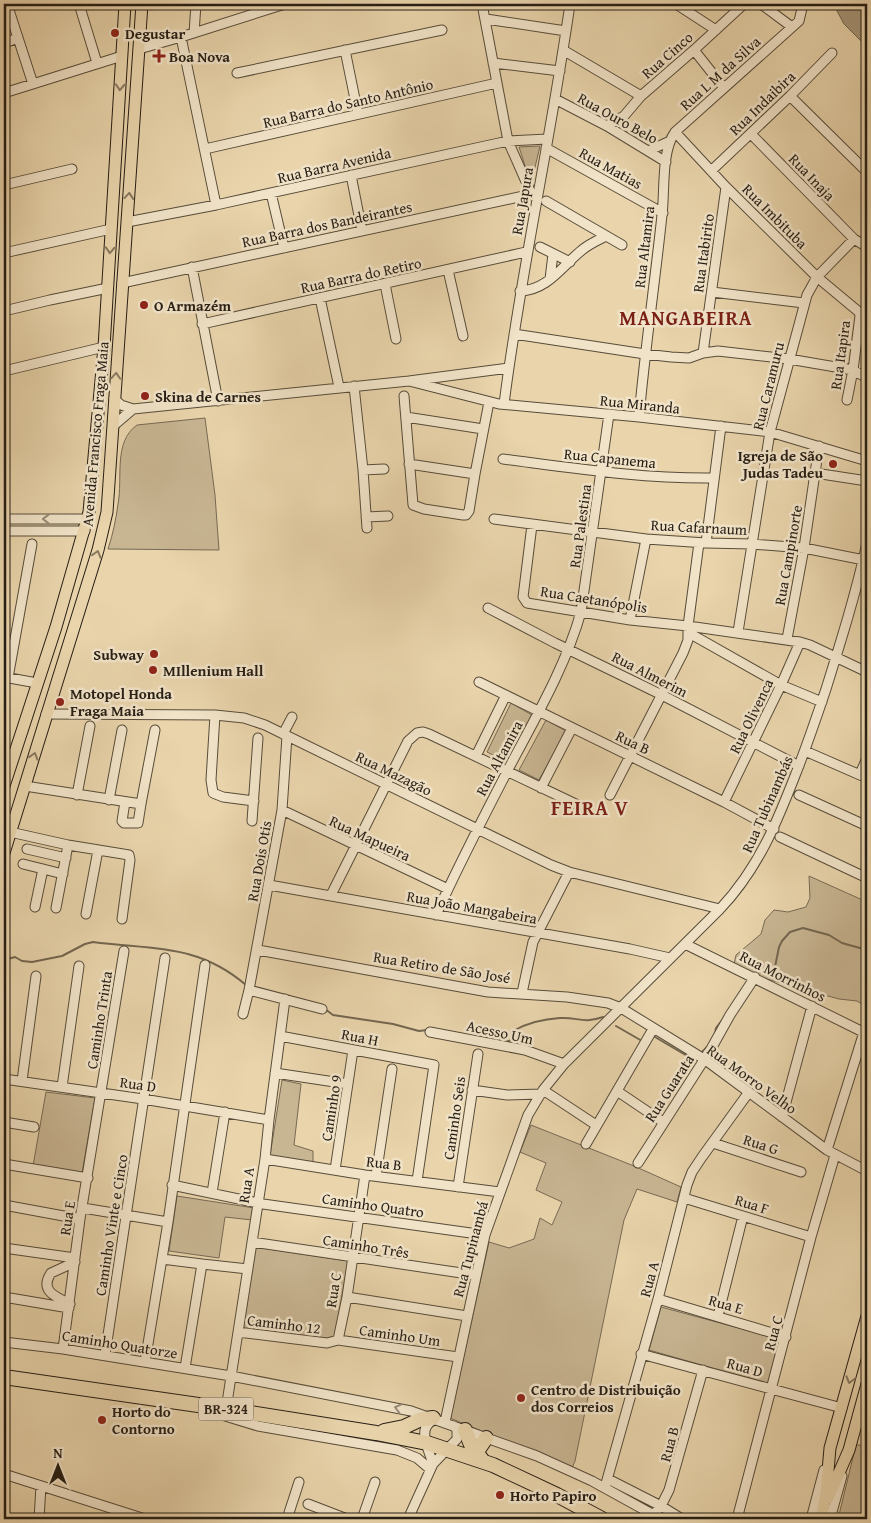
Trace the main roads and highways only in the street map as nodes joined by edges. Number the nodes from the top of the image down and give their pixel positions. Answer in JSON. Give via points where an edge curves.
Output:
{"nodes":[{"id":1,"x":125,"y":4,"type":"edge"},
{"id":2,"x":142,"y":4,"type":"edge"},
{"id":3,"x":116,"y":146,"type":"junction"},
{"id":4,"x":132,"y":148,"type":"junction"},
{"id":5,"x":115,"y":168,"type":"junction"},
{"id":6,"x":131,"y":168,"type":"junction"},
{"id":7,"x":66,"y":595,"type":"junction"},
{"id":8,"x":82,"y":601,"type":"junction"},
{"id":9,"x":74,"y":626,"type":"junction"},
{"id":10,"x":56,"y":628,"type":"junction"},
{"id":11,"x":4,"y":786,"type":"edge"},
{"id":12,"x":4,"y":853,"type":"edge"},
{"id":13,"x":867,"y":1316,"type":"edge"},
{"id":14,"x":4,"y":1377,"type":"edge"},
{"id":15,"x":867,"y":1384,"type":"edge"},
{"id":16,"x":863,"y":1413,"type":"edge"},
{"id":17,"x":438,"y":1420,"type":"road end"},
{"id":18,"x":460,"y":1428,"type":"road end"},
{"id":19,"x":376,"y":1432,"type":"junction"},
{"id":20,"x":486,"y":1438,"type":"road end"},
{"id":21,"x":479,"y":1457,"type":"junction"},
{"id":22,"x":825,"y":1517,"type":"edge"},
{"id":23,"x":602,"y":1519,"type":"edge"}],
"edges":[{"from":1,"to":3,"type":"main road","name":"Avenida Francisco Fraga Maia","one_way":true},
{"from":2,"to":4,"type":"main road","name":"Avenida Francisco Fraga Maia"},
{"from":3,"to":4,"type":"main road","via":[[124,153]]},
{"from":3,"to":5,"type":"main road","name":"Avenida Francisco Fraga Maia"},
{"from":4,"to":6,"type":"main road","name":"Avenida Francisco Fraga Maia"},
{"from":5,"to":6,"type":"main road","via":[[124,159]]},
{"from":5,"to":7,"type":"main road","name":"Avenida Francisco Fraga Maia","one_way":true,"via":[[104,347],[88,518]]},
{"from":8,"to":6,"type":"main road","name":"Avenida Francisco Fraga Maia","one_way":true,"via":[[107,512]]},
{"from":7,"to":8,"type":"main road","via":[[70,614]]},
{"from":7,"to":10,"type":"main road","name":"Avenida Francisco Fraga Maia"},
{"from":8,"to":9,"type":"main road","name":"Avenida Francisco Fraga Maia"},
{"from":9,"to":10,"type":"main road","via":[[73,618],[69,616]]},
{"from":12,"to":9,"type":"main road","name":"Avenida Francisco Fraga Maia","one_way":true},
{"from":10,"to":11,"type":"main road","name":"Avenida Francisco Fraga Maia"},
{"from":13,"to":22,"type":"main road","one_way":true,"via":[[830,1448]]},
{"from":14,"to":19,"type":"highway","number":"BR-324"},
{"from":15,"to":16,"type":"main road"},
{"from":16,"to":22,"type":"main road"},
{"from":17,"to":19,"type":"highway","via":[[419,1420],[398,1429]]},
{"from":18,"to":21,"type":"highway"},
{"from":19,"to":21,"type":"highway","number":"BR-324"},
{"from":20,"to":21,"type":"highway"},
{"from":21,"to":23,"type":"highway","number":"BR-324"}]}
